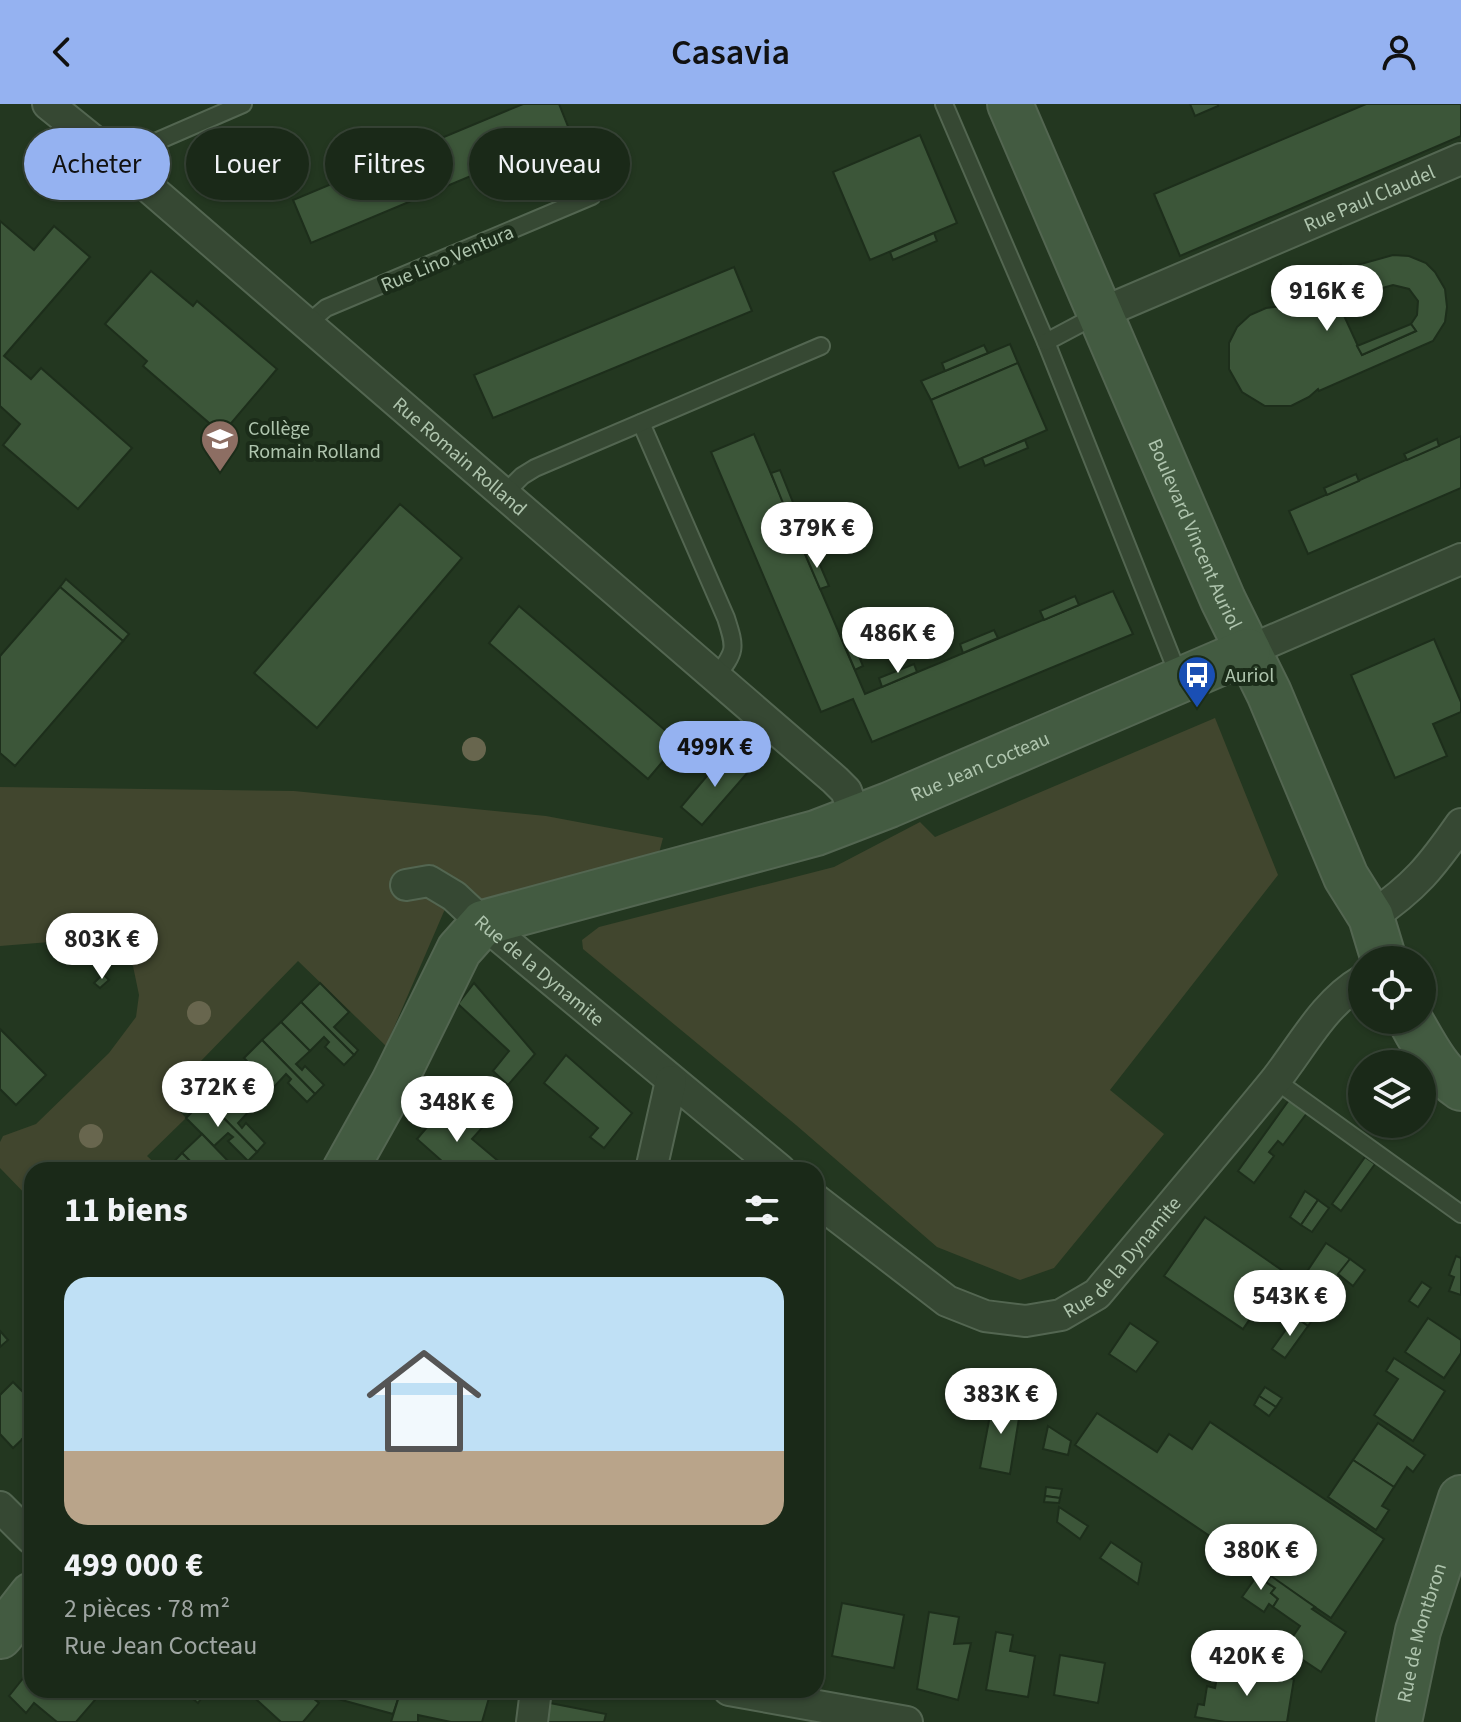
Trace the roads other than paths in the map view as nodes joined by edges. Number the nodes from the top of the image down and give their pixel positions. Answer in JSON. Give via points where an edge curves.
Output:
{"nodes":[{"id":1,"x":48,"y":104,"type":"edge"},
{"id":2,"x":243,"y":104,"type":"edge"},
{"id":3,"x":944,"y":104,"type":"edge"},
{"id":4,"x":1010,"y":104,"type":"edge"},
{"id":5,"x":78,"y":128,"type":"edge"},
{"id":6,"x":170,"y":136,"type":"edge"},
{"id":7,"x":1461,"y":159,"type":"edge"},
{"id":8,"x":163,"y":200,"type":"edge"},
{"id":9,"x":582,"y":200,"type":"edge"},
{"id":10,"x":1099,"y":314,"type":"junction"},
{"id":11,"x":306,"y":325,"type":"junction"},
{"id":12,"x":1046,"y":342,"type":"junction"},
{"id":13,"x":821,"y":346,"type":"dead end"},
{"id":14,"x":641,"y":423,"type":"junction"},
{"id":15,"x":504,"y":494,"type":"junction"},
{"id":16,"x":1461,"y":559,"type":"edge"},
{"id":17,"x":1248,"y":651,"type":"junction"},
{"id":18,"x":716,"y":677,"type":"junction"},
{"id":19,"x":1180,"y":681,"type":"junction"},
{"id":20,"x":856,"y":818,"type":"junction"},
{"id":21,"x":1461,"y":824,"type":"edge"},
{"id":22,"x":406,"y":885,"type":"dead end"},
{"id":23,"x":1371,"y":917,"type":"junction"},
{"id":24,"x":483,"y":923,"type":"junction"},
{"id":25,"x":1380,"y":946,"type":"edge"},
{"id":26,"x":1348,"y":989,"type":"edge"},
{"id":27,"x":1418,"y":1034,"type":"edge"},
{"id":28,"x":1275,"y":1080,"type":"junction"},
{"id":29,"x":671,"y":1081,"type":"junction"},
{"id":30,"x":1458,"y":1087,"type":"edge"},
{"id":31,"x":349,"y":1162,"type":"edge"},
{"id":32,"x":653,"y":1162,"type":"edge"},
{"id":33,"x":770,"y":1162,"type":"edge"},
{"id":34,"x":824,"y":1206,"type":"edge"},
{"id":35,"x":1461,"y":1214,"type":"edge"},
{"id":36,"x":1461,"y":1498,"type":"edge"},
{"id":37,"x":0,"y":1507,"type":"edge"},
{"id":38,"x":24,"y":1531,"type":"edge"},
{"id":39,"x":24,"y":1605,"type":"edge"},
{"id":40,"x":0,"y":1636,"type":"edge"},
{"id":41,"x":535,"y":1698,"type":"edge"},
{"id":42,"x":774,"y":1698,"type":"edge"},
{"id":43,"x":532,"y":1722,"type":"edge"},
{"id":44,"x":907,"y":1722,"type":"edge"},
{"id":45,"x":1399,"y":1722,"type":"edge"}],
"edges":[{"from":1,"to":5,"type":"street","name":"Rue Romain Rolland"},
{"from":2,"to":6,"type":"lane"},
{"from":3,"to":12,"type":"lane"},
{"from":4,"to":10,"type":"street","name":"Boulevard Vincent Auriol"},
{"from":7,"to":10,"type":"street","name":"Rue Paul Claudel"},
{"from":8,"to":11,"type":"street","name":"Rue Romain Rolland"},
{"from":9,"to":11,"type":"lane","name":"Rue Lino Ventura","via":[[326,308]]},
{"from":10,"to":12,"type":"lane"},
{"from":10,"to":17,"type":"street","name":"Boulevard Vincent Auriol"},
{"from":11,"to":15,"type":"street","name":"Rue Romain Rolland"},
{"from":12,"to":19,"type":"lane"},
{"from":13,"to":14,"type":"lane"},
{"from":14,"to":15,"type":"lane","via":[[535,468]]},
{"from":14,"to":18,"type":"lane","via":[[726,618],[732,656]]},
{"from":15,"to":18,"type":"street","name":"Rue Romain Rolland"},
{"from":16,"to":17,"type":"street","name":"Rue Jean Cocteau"},
{"from":17,"to":19,"type":"street","name":"Rue Jean Cocteau"},
{"from":17,"to":23,"type":"street","name":"Boulevard Vincent Auriol","via":[[1346,877]]},
{"from":18,"to":20,"type":"street","name":"Rue Romain Rolland","via":[[846,791]]},
{"from":19,"to":20,"type":"street","name":"Rue Jean Cocteau"},
{"from":20,"to":24,"type":"street","name":"Rue Jean Cocteau","via":[[768,848]]},
{"from":21,"to":23,"type":"street","via":[[1414,885]]},
{"from":22,"to":24,"type":"street","name":"Rue de la Dynamite","via":[[429,881]]},
{"from":23,"to":25,"type":"street","name":"Boulevard Vincent Auriol"},
{"from":24,"to":29,"type":"street","name":"Rue de la Dynamite"},
{"from":24,"to":31,"type":"street","via":[[459,950]]},
{"from":26,"to":28,"type":"street","name":"Rue de la Dynamite"},
{"from":27,"to":30,"type":"street"},
{"from":28,"to":34,"type":"street","name":"Rue de la Dynamite","via":[[1097,1294],[1061,1315],[1026,1321],[985,1316],[947,1301]]},
{"from":28,"to":35,"type":"lane"},
{"from":29,"to":32,"type":"street"},
{"from":29,"to":33,"type":"street","name":"Rue de la Dynamite"},
{"from":36,"to":45,"type":"street","name":"Rue de Montbron","via":[[1418,1631]]},
{"from":37,"to":38,"type":"street"},
{"from":39,"to":40,"type":"street"},
{"from":41,"to":43,"type":"street"},
{"from":42,"to":44,"type":"street"}]}
